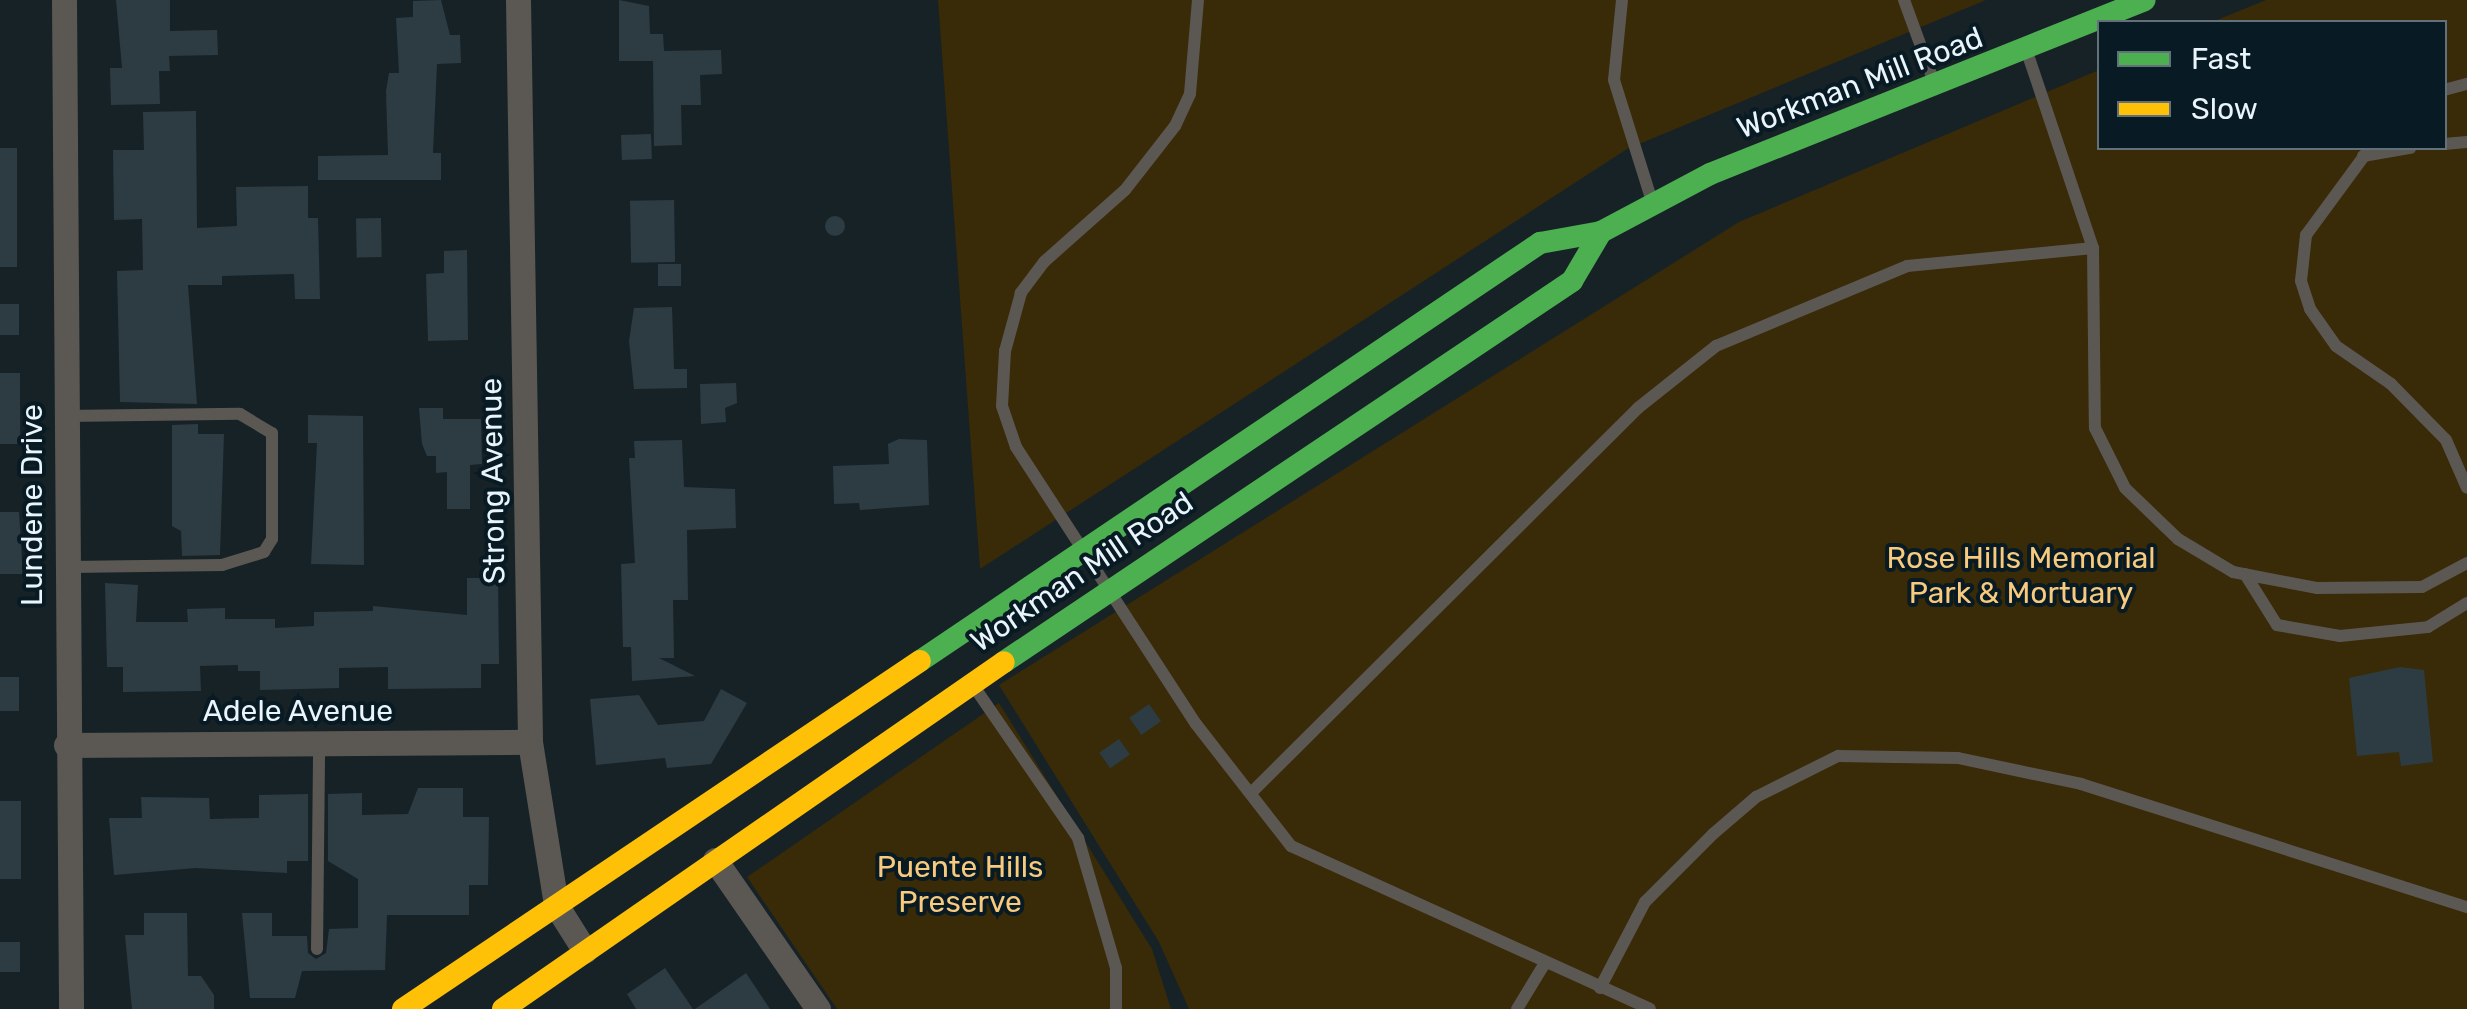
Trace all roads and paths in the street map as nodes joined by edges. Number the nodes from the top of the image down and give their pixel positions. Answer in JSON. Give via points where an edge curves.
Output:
{"nodes":[{"id":1,"x":64,"y":0,"type":"edge"},
{"id":2,"x":518,"y":0,"type":"edge"},
{"id":3,"x":1198,"y":0,"type":"edge"},
{"id":4,"x":1622,"y":0,"type":"edge"},
{"id":5,"x":1904,"y":0,"type":"edge"},
{"id":6,"x":2135,"y":2,"type":"edge"},
{"id":7,"x":2027,"y":50,"type":"junction"},
{"id":8,"x":1936,"y":88,"type":"junction"},
{"id":9,"x":2366,"y":152,"type":"edge"},
{"id":10,"x":1653,"y":204,"type":"junction"},
{"id":11,"x":1601,"y":232,"type":"junction"},
{"id":12,"x":2093,"y":248,"type":"junction"},
{"id":13,"x":64,"y":416,"type":"junction"},
{"id":14,"x":2467,"y":488,"type":"edge"},
{"id":15,"x":1086,"y":555,"type":"junction"},
{"id":16,"x":2467,"y":563,"type":"edge"},
{"id":17,"x":65,"y":567,"type":"junction"},
{"id":18,"x":2246,"y":574,"type":"junction"},
{"id":19,"x":1110,"y":588,"type":"junction"},
{"id":20,"x":2467,"y":602,"type":"edge"},
{"id":21,"x":972,"y":683,"type":"junction"},
{"id":22,"x":530,"y":742,"type":"junction"},
{"id":23,"x":319,"y":744,"type":"junction"},
{"id":24,"x":66,"y":745,"type":"junction"},
{"id":25,"x":1251,"y":793,"type":"junction"},
{"id":26,"x":715,"y":860,"type":"junction"},
{"id":27,"x":556,"y":905,"type":"junction"},
{"id":28,"x":2467,"y":906,"type":"edge"},
{"id":29,"x":317,"y":949,"type":"dead end"},
{"id":30,"x":585,"y":951,"type":"junction"},
{"id":31,"x":1545,"y":963,"type":"junction"},
{"id":32,"x":1600,"y":988,"type":"junction"},
{"id":33,"x":70,"y":1009,"type":"edge"},
{"id":34,"x":403,"y":1009,"type":"edge"},
{"id":35,"x":502,"y":1009,"type":"edge"},
{"id":36,"x":818,"y":1009,"type":"edge"},
{"id":37,"x":1116,"y":1009,"type":"edge"},
{"id":38,"x":1516,"y":1009,"type":"edge"},
{"id":39,"x":1650,"y":1009,"type":"edge"}],
"edges":[{"from":1,"to":13,"type":"street","name":"Lundene Drive"},
{"from":2,"to":22,"type":"street","name":"Strong Avenue"},
{"from":3,"to":15,"type":"lane","via":[[1190,94],[1175,126],[1126,190],[1044,262],[1021,293],[1005,351],[1002,406],[1016,447]]},
{"from":4,"to":10,"type":"lane","via":[[1614,80]]},
{"from":5,"to":8,"type":"lane"},
{"from":6,"to":7,"type":"main road","name":"Workman Mill Road"},
{"from":7,"to":8,"type":"main road","name":"Workman Mill Road"},
{"from":7,"to":12,"type":"lane"},
{"from":8,"to":10,"type":"main road","name":"Workman Mill Road","via":[[1828,124]]},
{"from":9,"to":14,"type":"lane","via":[[2306,236],[2301,281],[2310,310],[2336,346],[2391,384],[2446,440]]},
{"from":10,"to":11,"type":"main road","name":"Workman Mill Road"},
{"from":11,"to":15,"type":"main road","name":"Workman Mill Road","via":[[1540,242]]},
{"from":11,"to":19,"type":"main road","name":"Workman Mill Road","via":[[1572,281]]},
{"from":12,"to":18,"type":"lane","via":[[2095,428],[2138,501],[2178,539]]},
{"from":12,"to":25,"type":"lane","via":[[1907,266],[1716,346],[1638,408]]},
{"from":13,"to":17,"type":"street","name":"Lundene Drive"},
{"from":13,"to":17,"type":"lane","via":[[240,414],[272,434],[272,540],[264,552],[222,565]]},
{"from":15,"to":19,"type":"lane"},
{"from":15,"to":27,"type":"main road","name":"Workman Mill Road"},
{"from":16,"to":18,"type":"lane","via":[[2422,586],[2318,588]]},
{"from":17,"to":24,"type":"street","name":"Lundene Drive"},
{"from":18,"to":20,"type":"lane","via":[[2277,625],[2340,636],[2428,627]]},
{"from":19,"to":21,"type":"main road","name":"Workman Mill Road"},
{"from":19,"to":25,"type":"lane","via":[[1196,724]]},
{"from":21,"to":26,"type":"main road","name":"Workman Mill Road"},
{"from":21,"to":37,"type":"lane","via":[[1078,838],[1116,968]]},
{"from":22,"to":23,"type":"street","name":"Adele Avenue"},
{"from":22,"to":27,"type":"street","name":"Strong Avenue"},
{"from":23,"to":24,"type":"street","name":"Adele Avenue"},
{"from":23,"to":29,"type":"lane"},
{"from":24,"to":33,"type":"street","name":"Lundene Drive"},
{"from":25,"to":31,"type":"lane","via":[[1292,846]]},
{"from":26,"to":30,"type":"main road","name":"Workman Mill Road"},
{"from":26,"to":36,"type":"street"},
{"from":27,"to":30,"type":"street","name":"Strong Avenue"},
{"from":27,"to":34,"type":"main road","name":"Workman Mill Road"},
{"from":28,"to":32,"type":"lane","via":[[2081,784],[1958,758],[1838,756],[1756,797],[1713,834],[1645,902]]},
{"from":30,"to":35,"type":"main road","name":"Workman Mill Road"},
{"from":31,"to":32,"type":"lane"},
{"from":31,"to":38,"type":"lane"},
{"from":32,"to":39,"type":"lane"}]}
